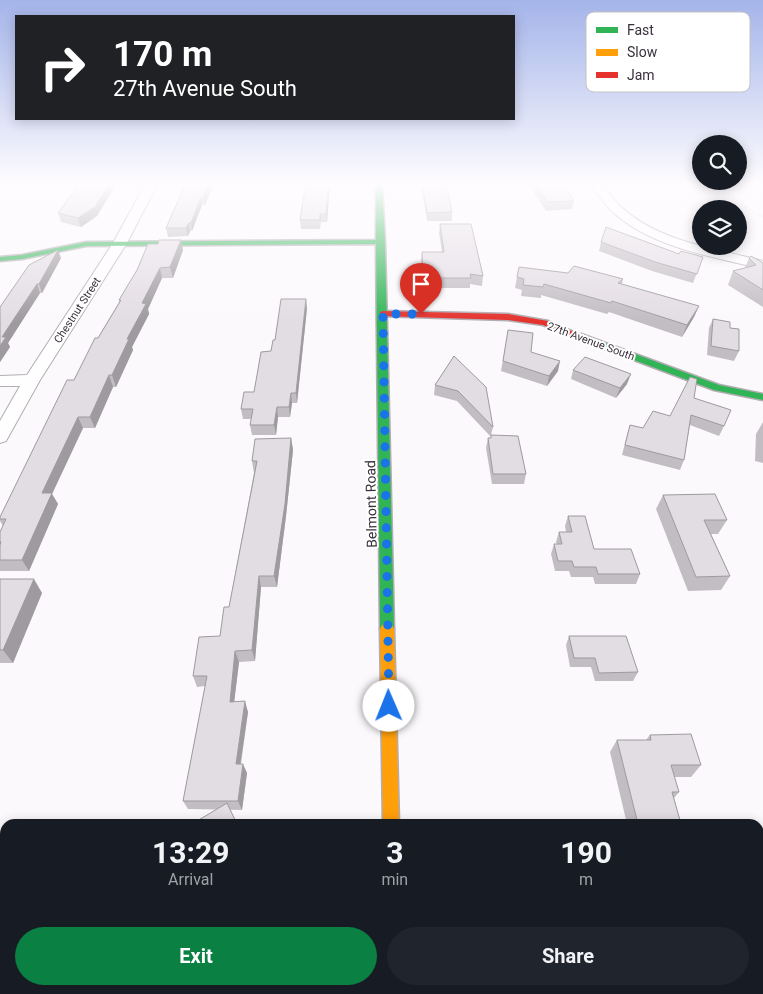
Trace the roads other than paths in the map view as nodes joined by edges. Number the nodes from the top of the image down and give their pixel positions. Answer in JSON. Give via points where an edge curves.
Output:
{"nodes":[{"id":1,"x":127,"y":229,"type":"edge"},
{"id":2,"x":381,"y":229,"type":"edge"},
{"id":3,"x":649,"y":229,"type":"edge"},
{"id":4,"x":381,"y":242,"type":"junction"},
{"id":5,"x":120,"y":243,"type":"junction"},
{"id":6,"x":0,"y":260,"type":"edge"},
{"id":7,"x":763,"y":265,"type":"edge"},
{"id":8,"x":383,"y":314,"type":"junction"},
{"id":9,"x":32,"y":380,"type":"junction"},
{"id":10,"x":0,"y":381,"type":"edge"},
{"id":11,"x":763,"y":397,"type":"edge"},
{"id":12,"x":0,"y":437,"type":"edge"},
{"id":13,"x":391,"y":819,"type":"edge"}],
"edges":[{"from":1,"to":5,"type":"street","name":"Chestnut Street"},
{"from":2,"to":4,"type":"street","name":"Belmont Road"},
{"from":3,"to":7,"type":"street","via":[[674,240]]},
{"from":4,"to":5,"type":"street"},
{"from":4,"to":8,"type":"street","name":"Belmont Road"},
{"from":5,"to":6,"type":"street","via":[[60,247]]},
{"from":5,"to":9,"type":"street","name":"Chestnut Street"},
{"from":8,"to":11,"type":"street","name":"27th Avenue South","via":[[478,315],[545,323],[717,388]]},
{"from":8,"to":13,"type":"street","name":"Belmont Road"},
{"from":9,"to":10,"type":"street"},
{"from":9,"to":12,"type":"street","name":"Chestnut Street"}]}
